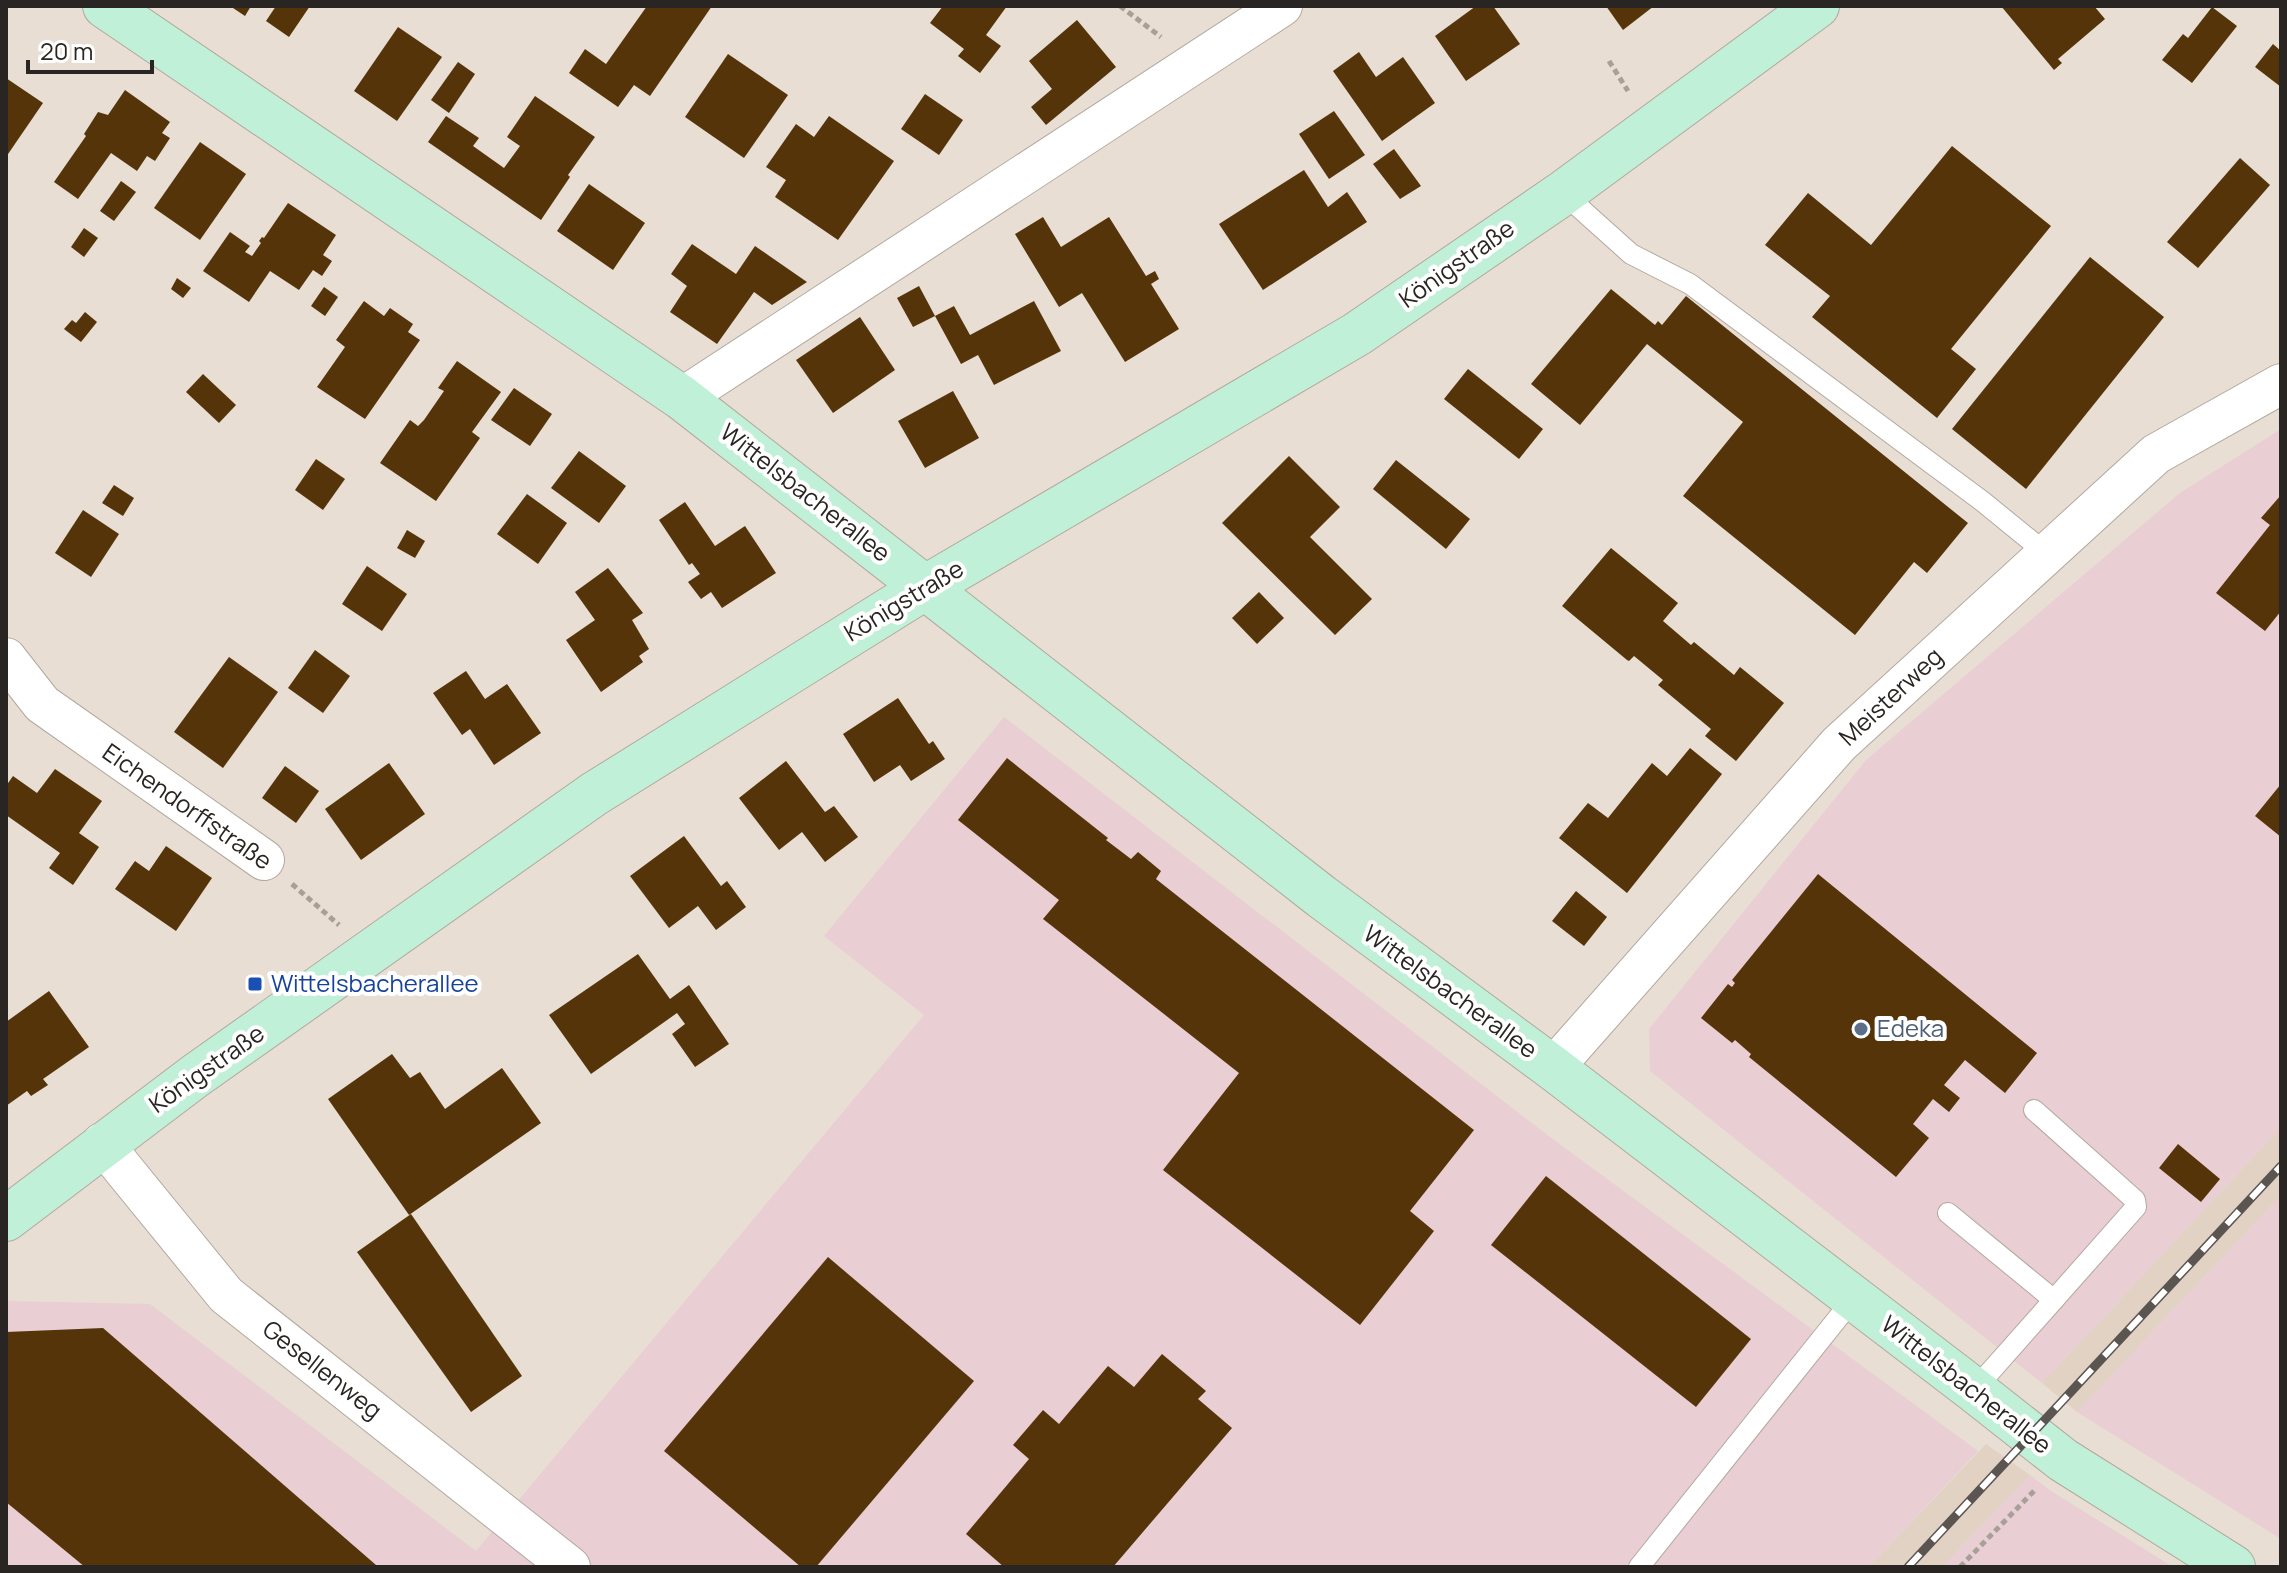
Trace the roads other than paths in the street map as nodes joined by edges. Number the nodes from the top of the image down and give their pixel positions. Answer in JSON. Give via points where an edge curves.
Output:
{"nodes":[{"id":1,"x":105,"y":6,"type":"edge"},
{"id":2,"x":1282,"y":6,"type":"edge"},
{"id":3,"x":1817,"y":6,"type":"edge"},
{"id":4,"x":1563,"y":193,"type":"junction"},
{"id":5,"x":2281,"y":384,"type":"edge"},
{"id":6,"x":682,"y":398,"type":"junction"},
{"id":7,"x":2047,"y":554,"type":"junction"},
{"id":8,"x":926,"y":587,"type":"junction"},
{"id":9,"x":6,"y":658,"type":"edge"},
{"id":10,"x":264,"y":860,"type":"road end"},
{"id":11,"x":1553,"y":1068,"type":"junction"},
{"id":12,"x":2034,"y":1110,"type":"dead end"},
{"id":13,"x":102,"y":1143,"type":"junction"},
{"id":14,"x":1948,"y":1213,"type":"dead end"},
{"id":15,"x":6,"y":1219,"type":"edge"},
{"id":16,"x":1854,"y":1298,"type":"junction"},
{"id":17,"x":2054,"y":1300,"type":"junction"},
{"id":18,"x":1974,"y":1390,"type":"junction"},
{"id":19,"x":570,"y":1567,"type":"edge"},
{"id":20,"x":1639,"y":1567,"type":"edge"},
{"id":21,"x":2233,"y":1567,"type":"edge"}],
"edges":[{"from":1,"to":6,"type":"street","name":"Wittelsbacherallee"},
{"from":2,"to":6,"type":"street"},
{"from":3,"to":4,"type":"street","name":"Königstraße"},
{"from":4,"to":7,"type":"lane","via":[[1631,254],[1690,284]]},
{"from":4,"to":8,"type":"street","name":"Königstraße","via":[[1357,334]]},
{"from":5,"to":7,"type":"street","name":"Meisterweg","via":[[2156,454]]},
{"from":6,"to":8,"type":"street","name":"Wittelsbacherallee"},
{"from":7,"to":11,"type":"street","name":"Meisterweg","via":[[1839,744]]},
{"from":8,"to":11,"type":"street","name":"Wittelsbacherallee","via":[[1322,897]]},
{"from":8,"to":13,"type":"street","name":"Königstraße","via":[[594,794]]},
{"from":9,"to":10,"type":"street","name":"Eichendorffstraße","via":[[42,704]]},
{"from":11,"to":16,"type":"street","name":"Wittelsbacherallee"},
{"from":12,"to":17,"type":"lane","via":[[2135,1200],[2136,1207]]},
{"from":13,"to":15,"type":"street","name":"Königstraße"},
{"from":13,"to":19,"type":"street","name":"Gesellenweg","via":[[226,1295]]},
{"from":14,"to":17,"type":"lane"},
{"from":16,"to":18,"type":"street","name":"Wittelsbacherallee"},
{"from":16,"to":20,"type":"lane"},
{"from":17,"to":18,"type":"lane"},
{"from":18,"to":21,"type":"street","name":"Wittelsbacherallee","via":[[2063,1460]]}]}
